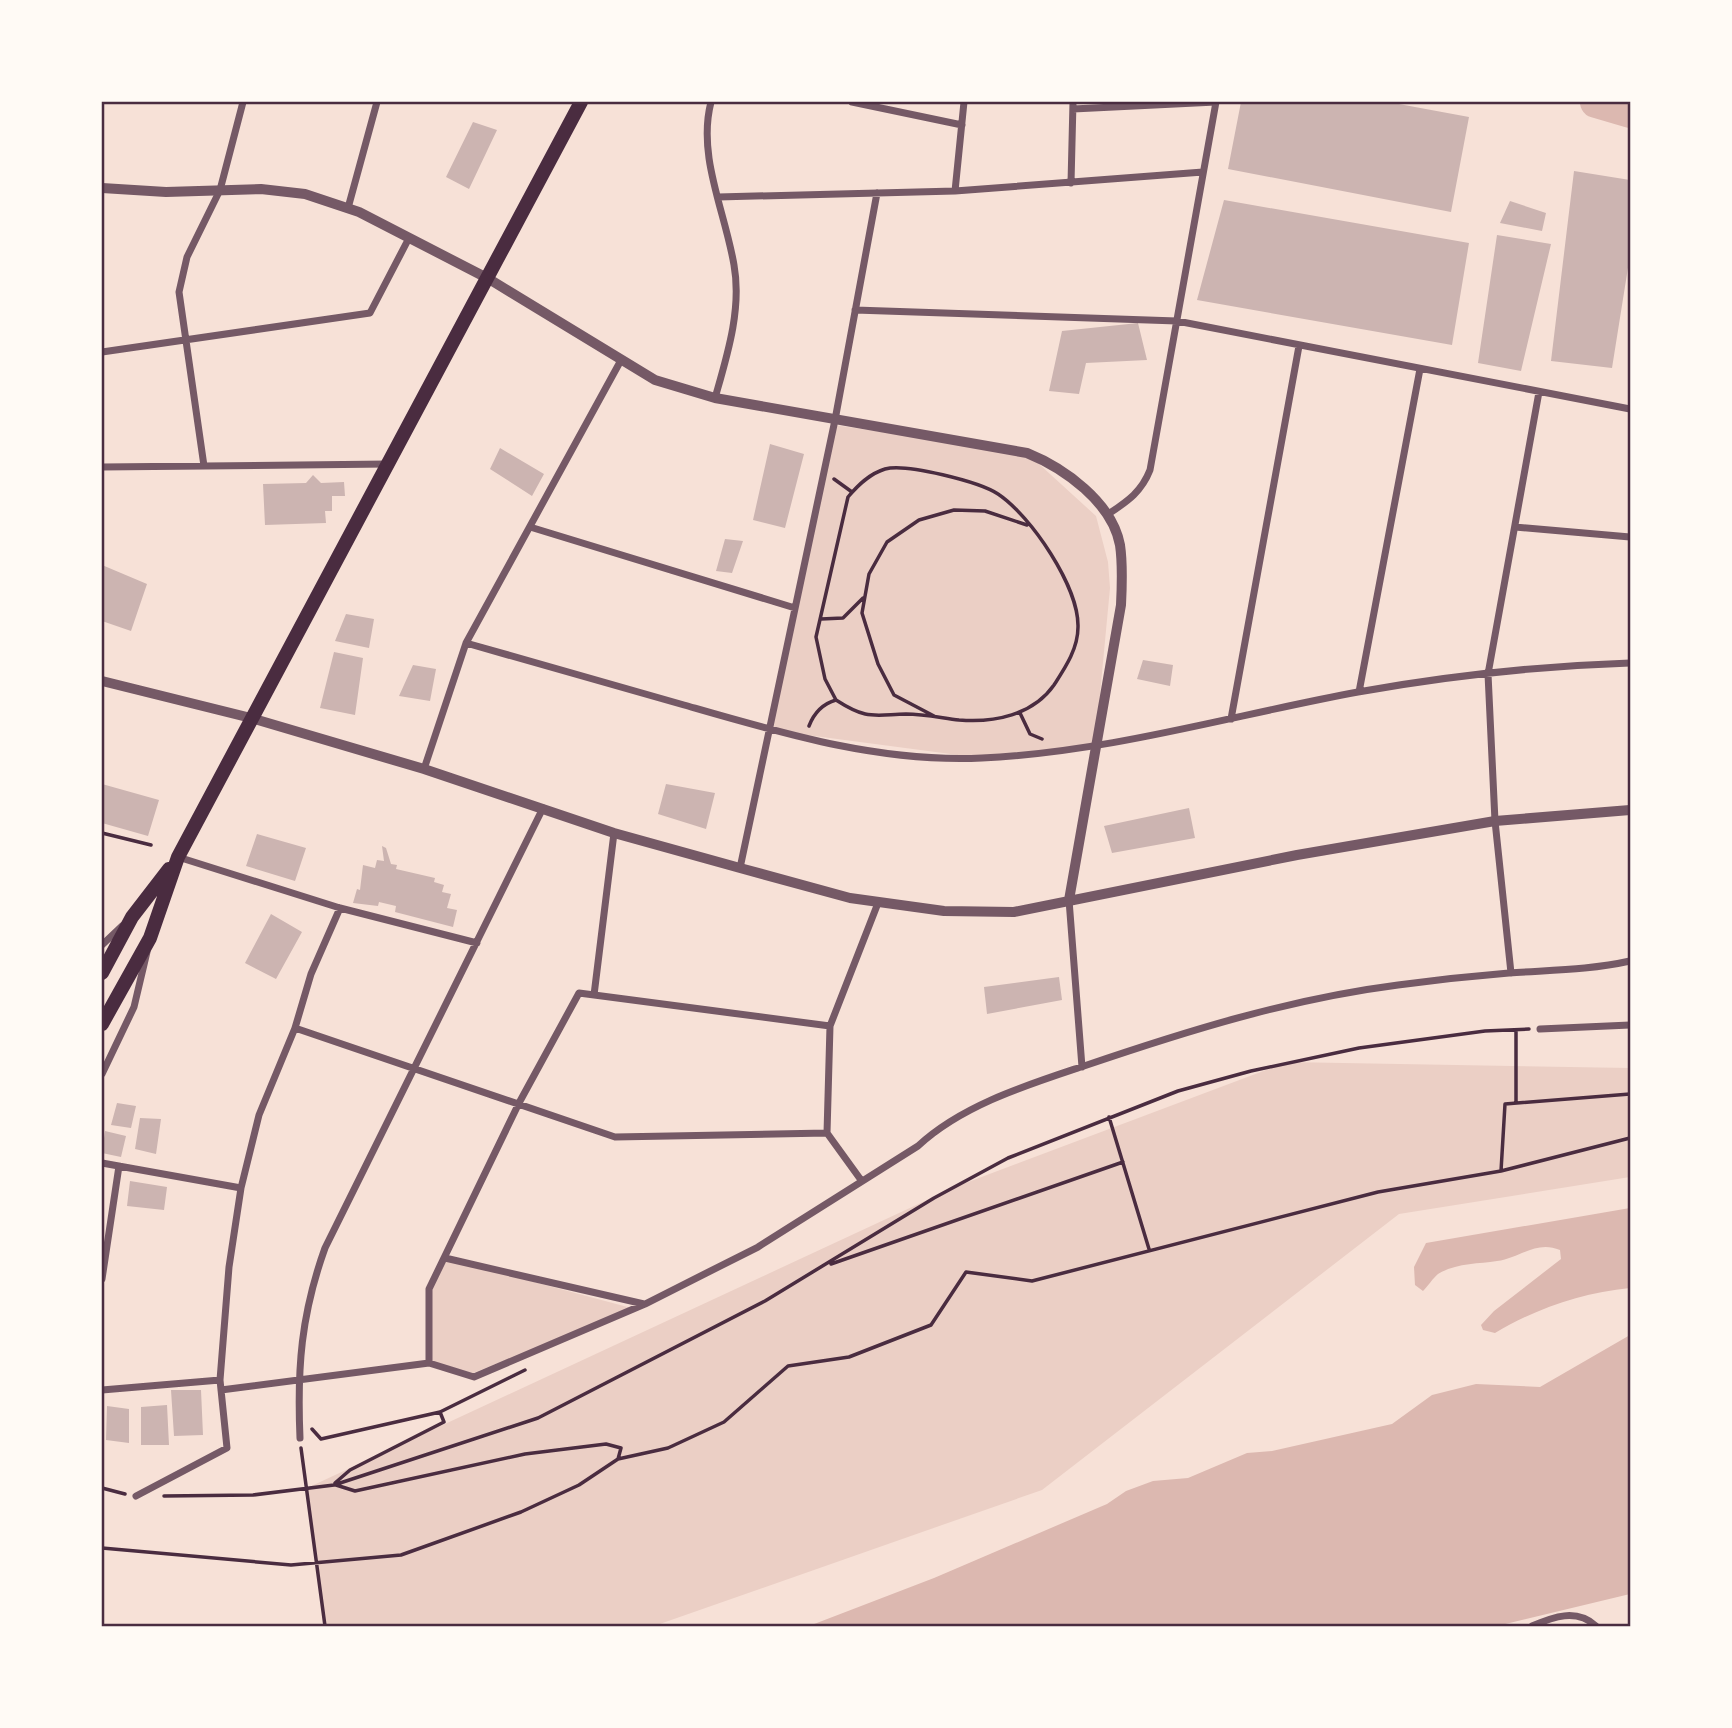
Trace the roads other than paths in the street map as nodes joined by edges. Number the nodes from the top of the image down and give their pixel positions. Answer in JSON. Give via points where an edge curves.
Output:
{"nodes":[{"id":1,"x":243,"y":102,"type":"edge"},
{"id":2,"x":376,"y":102,"type":"edge"},
{"id":3,"x":581,"y":102,"type":"edge"},
{"id":4,"x":711,"y":102,"type":"edge"},
{"id":5,"x":852,"y":102,"type":"edge"},
{"id":6,"x":964,"y":102,"type":"edge"},
{"id":7,"x":1216,"y":102,"type":"edge"},
{"id":8,"x":1073,"y":105,"type":"edge"},
{"id":9,"x":962,"y":125,"type":"junction"},
{"id":10,"x":1203,"y":172,"type":"junction"},
{"id":11,"x":1071,"y":183,"type":"junction"},
{"id":12,"x":102,"y":188,"type":"edge"},
{"id":13,"x":220,"y":191,"type":"junction"},
{"id":14,"x":955,"y":191,"type":"junction"},
{"id":15,"x":877,"y":193,"type":"junction"},
{"id":16,"x":718,"y":197,"type":"junction"},
{"id":17,"x":348,"y":208,"type":"junction"},
{"id":18,"x":409,"y":239,"type":"junction"},
{"id":19,"x":489,"y":279,"type":"junction"},
{"id":20,"x":855,"y":310,"type":"junction"},
{"id":21,"x":1177,"y":321,"type":"junction"},
{"id":22,"x":186,"y":338,"type":"junction"},
{"id":23,"x":1299,"y":346,"type":"junction"},
{"id":24,"x":102,"y":352,"type":"edge"},
{"id":25,"x":620,"y":362,"type":"junction"},
{"id":26,"x":1420,"y":369,"type":"junction"},
{"id":27,"x":1539,"y":392,"type":"junction"},
{"id":28,"x":715,"y":398,"type":"junction"},
{"id":29,"x":1630,"y":409,"type":"edge"},
{"id":30,"x":835,"y":420,"type":"junction"},
{"id":31,"x":388,"y":464,"type":"junction"},
{"id":32,"x":204,"y":466,"type":"junction"},
{"id":33,"x":102,"y":467,"type":"edge"},
{"id":34,"x":1107,"y":515,"type":"junction"},
{"id":35,"x":530,"y":527,"type":"junction"},
{"id":36,"x":1515,"y":527,"type":"junction"},
{"id":37,"x":1630,"y":537,"type":"edge"},
{"id":38,"x":795,"y":608,"type":"junction"},
{"id":39,"x":466,"y":643,"type":"junction"},
{"id":40,"x":1630,"y":663,"type":"edge"},
{"id":41,"x":1488,"y":674,"type":"junction"},
{"id":42,"x":102,"y":681,"type":"edge"},
{"id":43,"x":1359,"y":692,"type":"junction"},
{"id":44,"x":251,"y":718,"type":"junction"},
{"id":45,"x":1231,"y":719,"type":"junction"},
{"id":46,"x":769,"y":730,"type":"junction"},
{"id":47,"x":1095,"y":747,"type":"junction"},
{"id":48,"x":424,"y":769,"type":"junction"},
{"id":49,"x":543,"y":808,"type":"junction"},
{"id":50,"x":1630,"y":810,"type":"edge"},
{"id":51,"x":1495,"y":821,"type":"junction"},
{"id":52,"x":614,"y":833,"type":"junction"},
{"id":53,"x":178,"y":858,"type":"junction"},
{"id":54,"x":740,"y":868,"type":"junction"},
{"id":55,"x":1069,"y":900,"type":"junction"},
{"id":56,"x":878,"y":903,"type":"junction"},
{"id":57,"x":341,"y":908,"type":"junction"},
{"id":58,"x":132,"y":917,"type":"junction"},
{"id":59,"x":150,"y":938,"type":"junction"},
{"id":60,"x":477,"y":943,"type":"junction"},
{"id":61,"x":102,"y":945,"type":"edge"},
{"id":62,"x":1630,"y":961,"type":"edge"},
{"id":63,"x":102,"y":973,"type":"edge"},
{"id":64,"x":1511,"y":973,"type":"junction"},
{"id":65,"x":594,"y":995,"type":"junction"},
{"id":66,"x":102,"y":1024,"type":"edge"},
{"id":67,"x":830,"y":1026,"type":"junction"},
{"id":68,"x":1630,"y":1026,"type":"edge"},
{"id":69,"x":295,"y":1028,"type":"junction"},
{"id":70,"x":1540,"y":1028,"type":"road end"},
{"id":71,"x":1082,"y":1067,"type":"junction"},
{"id":72,"x":414,"y":1068,"type":"junction"},
{"id":73,"x":102,"y":1074,"type":"edge"},
{"id":74,"x":519,"y":1103,"type":"junction"},
{"id":75,"x":827,"y":1133,"type":"junction"},
{"id":76,"x":102,"y":1163,"type":"edge"},
{"id":77,"x":119,"y":1166,"type":"junction"},
{"id":78,"x":861,"y":1180,"type":"junction"},
{"id":79,"x":241,"y":1188,"type":"junction"},
{"id":80,"x":444,"y":1258,"type":"junction"},
{"id":81,"x":102,"y":1279,"type":"edge"},
{"id":82,"x":645,"y":1304,"type":"junction"},
{"id":83,"x":429,"y":1363,"type":"junction"},
{"id":84,"x":220,"y":1380,"type":"junction"},
{"id":85,"x":297,"y":1380,"type":"junction"},
{"id":86,"x":102,"y":1390,"type":"edge"},
{"id":87,"x":221,"y":1391,"type":"junction"},
{"id":88,"x":300,"y":1438,"type":"road end"},
{"id":89,"x":136,"y":1496,"type":"road end"},
{"id":90,"x":1532,"y":1626,"type":"edge"},
{"id":91,"x":1596,"y":1626,"type":"edge"}],
"edges":[{"from":1,"to":13,"type":"street"},
{"from":2,"to":17,"type":"street"},
{"from":3,"to":19,"type":"main road"},
{"from":4,"to":16,"type":"street","via":[[706,122],[708,155]]},
{"from":5,"to":9,"type":"street"},
{"from":6,"to":9,"type":"street"},
{"from":7,"to":8,"type":"street"},
{"from":7,"to":10,"type":"street"},
{"from":8,"to":11,"type":"street"},
{"from":9,"to":14,"type":"street"},
{"from":10,"to":11,"type":"street"},
{"from":10,"to":21,"type":"street"},
{"from":11,"to":14,"type":"street"},
{"from":12,"to":13,"type":"street"},
{"from":13,"to":17,"type":"street","via":[[305,194]]},
{"from":13,"to":22,"type":"street","via":[[187,257],[179,292]]},
{"from":14,"to":15,"type":"street"},
{"from":15,"to":16,"type":"street"},
{"from":15,"to":20,"type":"street"},
{"from":16,"to":28,"type":"street","via":[[735,268],[733,336]]},
{"from":17,"to":18,"type":"street"},
{"from":18,"to":19,"type":"street"},
{"from":18,"to":22,"type":"street","via":[[370,313]]},
{"from":19,"to":25,"type":"street"},
{"from":19,"to":31,"type":"main road"},
{"from":20,"to":21,"type":"street"},
{"from":20,"to":30,"type":"street"},
{"from":21,"to":23,"type":"street"},
{"from":21,"to":34,"type":"street","via":[[1147,477],[1135,496]]},
{"from":22,"to":24,"type":"street"},
{"from":22,"to":32,"type":"street"},
{"from":23,"to":26,"type":"street"},
{"from":23,"to":45,"type":"street"},
{"from":25,"to":28,"type":"street","via":[[654,380]]},
{"from":25,"to":35,"type":"street"},
{"from":26,"to":27,"type":"street"},
{"from":26,"to":43,"type":"street"},
{"from":27,"to":29,"type":"street"},
{"from":27,"to":36,"type":"street"},
{"from":28,"to":30,"type":"street"},
{"from":30,"to":34,"type":"street","via":[[1027,453],[1055,464]]},
{"from":30,"to":38,"type":"street"},
{"from":31,"to":32,"type":"street"},
{"from":31,"to":44,"type":"main road"},
{"from":32,"to":33,"type":"street"},
{"from":34,"to":47,"type":"street","via":[[1120,543],[1121,605]]},
{"from":35,"to":38,"type":"street"},
{"from":35,"to":39,"type":"street"},
{"from":36,"to":37,"type":"street"},
{"from":36,"to":41,"type":"street"},
{"from":38,"to":46,"type":"street"},
{"from":39,"to":46,"type":"street"},
{"from":39,"to":48,"type":"street"},
{"from":40,"to":41,"type":"street"},
{"from":41,"to":43,"type":"street"},
{"from":41,"to":51,"type":"street"},
{"from":42,"to":44,"type":"street"},
{"from":43,"to":45,"type":"street"},
{"from":44,"to":48,"type":"street"},
{"from":44,"to":53,"type":"main road"},
{"from":45,"to":47,"type":"street"},
{"from":46,"to":47,"type":"street","via":[[900,755],[981,758]]},
{"from":46,"to":54,"type":"street"},
{"from":47,"to":55,"type":"street"},
{"from":48,"to":49,"type":"street"},
{"from":49,"to":52,"type":"street"},
{"from":49,"to":60,"type":"street"},
{"from":50,"to":51,"type":"street"},
{"from":51,"to":55,"type":"street"},
{"from":51,"to":64,"type":"street"},
{"from":52,"to":54,"type":"street"},
{"from":52,"to":65,"type":"street"},
{"from":53,"to":57,"type":"street"},
{"from":53,"to":58,"type":"main road"},
{"from":53,"to":59,"type":"main road"},
{"from":54,"to":56,"type":"street"},
{"from":55,"to":56,"type":"street","via":[[982,914]]},
{"from":55,"to":71,"type":"street"},
{"from":56,"to":67,"type":"street"},
{"from":57,"to":60,"type":"street"},
{"from":57,"to":69,"type":"street","via":[[311,974]]},
{"from":58,"to":61,"type":"street"},
{"from":58,"to":63,"type":"main road"},
{"from":59,"to":66,"type":"main road"},
{"from":59,"to":73,"type":"street","via":[[134,1007]]},
{"from":60,"to":72,"type":"street"},
{"from":62,"to":64,"type":"street","via":[[1592,970]]},
{"from":64,"to":71,"type":"street","via":[[1397,985],[1270,1007]]},
{"from":65,"to":67,"type":"street"},
{"from":65,"to":74,"type":"street","via":[[579,993]]},
{"from":67,"to":75,"type":"street"},
{"from":68,"to":70,"type":"street"},
{"from":69,"to":72,"type":"street"},
{"from":69,"to":79,"type":"street","via":[[259,1115]]},
{"from":71,"to":78,"type":"street","via":[[1035,1082],[939,1126],[918,1146]]},
{"from":72,"to":74,"type":"street"},
{"from":72,"to":85,"type":"street","via":[[325,1248],[303,1323]]},
{"from":74,"to":75,"type":"street","via":[[615,1137]]},
{"from":74,"to":80,"type":"street"},
{"from":75,"to":78,"type":"street"},
{"from":76,"to":77,"type":"street"},
{"from":77,"to":79,"type":"street"},
{"from":77,"to":81,"type":"street"},
{"from":78,"to":82,"type":"street","via":[[758,1247]]},
{"from":79,"to":84,"type":"street"},
{"from":80,"to":82,"type":"street"},
{"from":80,"to":83,"type":"street","via":[[429,1289]]},
{"from":82,"to":83,"type":"street","via":[[474,1377]]},
{"from":83,"to":85,"type":"street"},
{"from":84,"to":86,"type":"street"},
{"from":84,"to":87,"type":"street"},
{"from":85,"to":87,"type":"street"},
{"from":85,"to":88,"type":"street"},
{"from":87,"to":89,"type":"street","via":[[227,1448]]},
{"from":90,"to":91,"type":"street","via":[[1570,1615]]}]}
